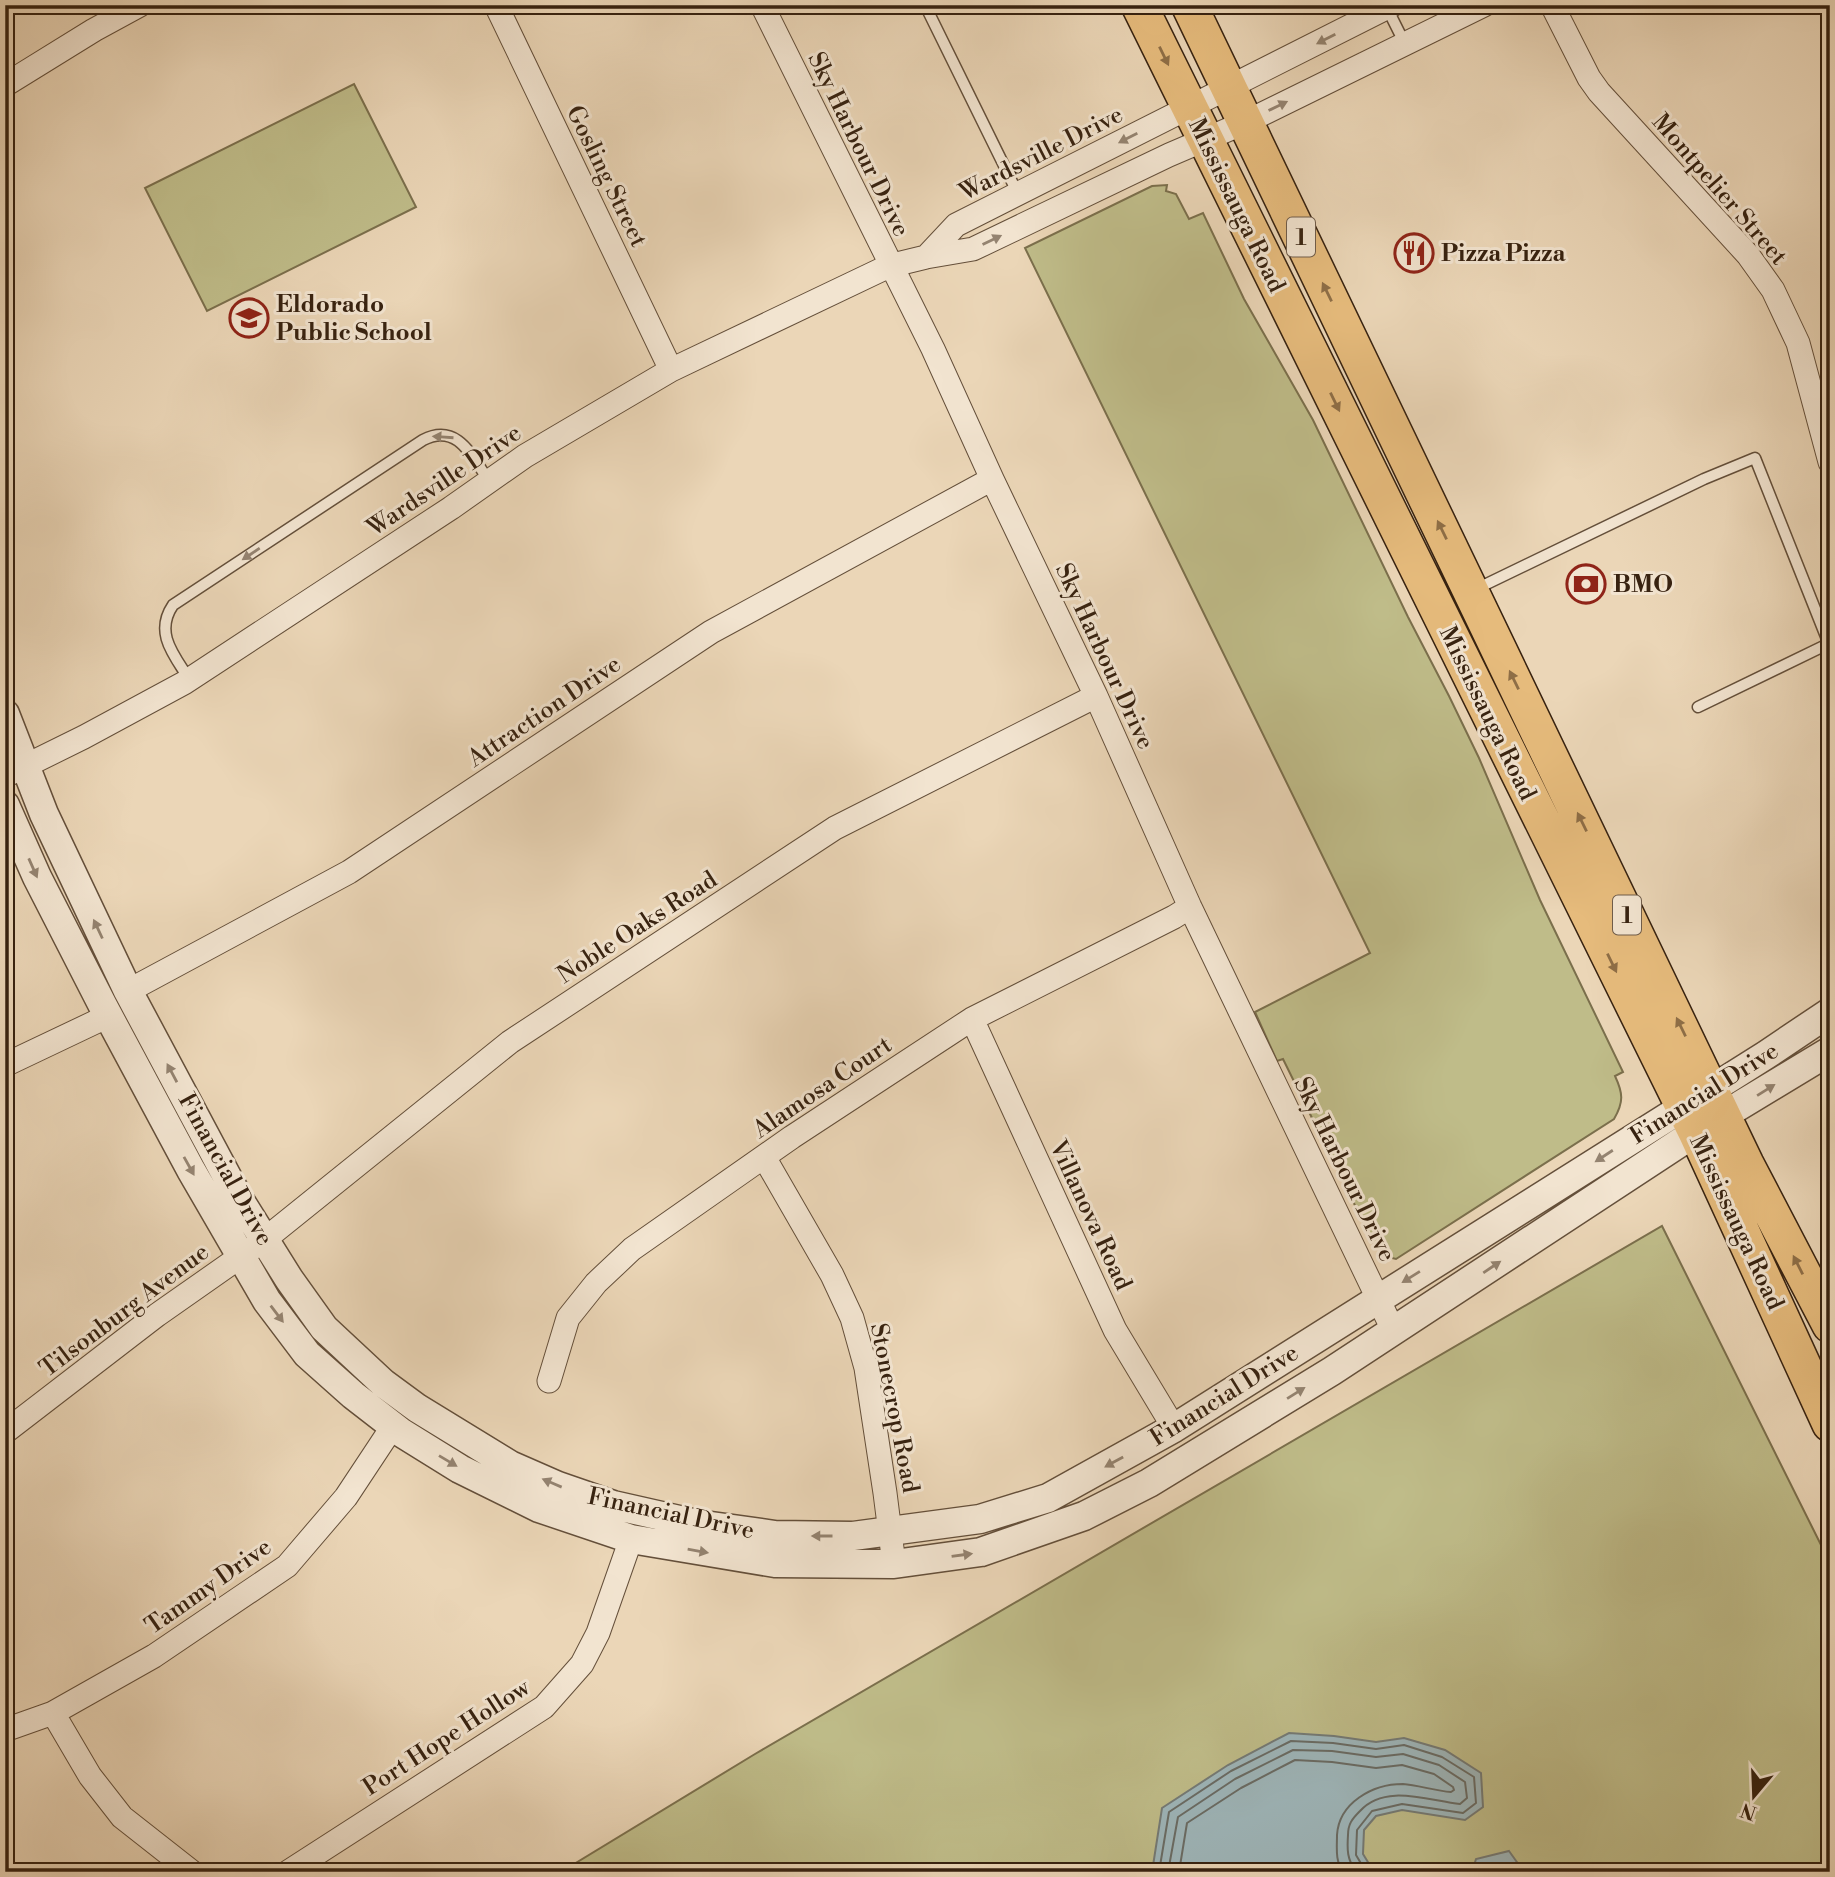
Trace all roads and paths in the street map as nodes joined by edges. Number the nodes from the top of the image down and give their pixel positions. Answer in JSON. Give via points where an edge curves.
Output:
{"nodes":[{"id":1,"x":140,"y":5,"type":"edge"},
{"id":2,"x":496,"y":5,"type":"edge"},
{"id":3,"x":762,"y":5,"type":"edge"},
{"id":4,"x":925,"y":5,"type":"edge"},
{"id":5,"x":1139,"y":5,"type":"edge"},
{"id":6,"x":1189,"y":5,"type":"edge"},
{"id":7,"x":1484,"y":5,"type":"edge"},
{"id":8,"x":1552,"y":5,"type":"edge"},
{"id":9,"x":1388,"y":6,"type":"edge"},
{"id":10,"x":1405,"y":44,"type":"junction"},
{"id":11,"x":5,"y":85,"type":"edge"},
{"id":12,"x":1229,"y":87,"type":"junction"},
{"id":13,"x":1189,"y":107,"type":"junction"},
{"id":14,"x":1246,"y":122,"type":"junction"},
{"id":15,"x":1205,"y":140,"type":"junction"},
{"id":16,"x":1018,"y":194,"type":"junction"},
{"id":17,"x":926,"y":257,"type":"junction"},
{"id":18,"x":890,"y":266,"type":"junction"},
{"id":19,"x":671,"y":370,"type":"junction"},
{"id":20,"x":1826,"y":430,"type":"edge"},
{"id":21,"x":1830,"y":462,"type":"edge"},
{"id":22,"x":992,"y":479,"type":"junction"},
{"id":23,"x":489,"y":481,"type":"junction"},
{"id":24,"x":1472,"y":592,"type":"junction"},
{"id":25,"x":1830,"y":644,"type":"edge"},
{"id":26,"x":189,"y":679,"type":"junction"},
{"id":27,"x":1096,"y":696,"type":"junction"},
{"id":28,"x":1699,"y":707,"type":"dead end"},
{"id":29,"x":5,"y":714,"type":"edge"},
{"id":30,"x":15,"y":771,"type":"edge"},
{"id":31,"x":5,"y":805,"type":"edge"},
{"id":32,"x":1190,"y":907,"type":"junction"},
{"id":33,"x":128,"y":991,"type":"junction"},
{"id":34,"x":1830,"y":1012,"type":"edge"},
{"id":35,"x":108,"y":1016,"type":"junction"},
{"id":36,"x":972,"y":1019,"type":"junction"},
{"id":37,"x":1830,"y":1051,"type":"edge"},
{"id":38,"x":5,"y":1065,"type":"edge"},
{"id":39,"x":1703,"y":1111,"type":"junction"},
{"id":40,"x":764,"y":1157,"type":"junction"},
{"id":41,"x":264,"y":1240,"type":"junction"},
{"id":42,"x":241,"y":1256,"type":"junction"},
{"id":43,"x":1378,"y":1297,"type":"junction"},
{"id":44,"x":1830,"y":1325,"type":"edge"},
{"id":45,"x":1394,"y":1332,"type":"junction"},
{"id":46,"x":549,"y":1381,"type":"dead end"},
{"id":47,"x":1830,"y":1424,"type":"edge"},
{"id":48,"x":393,"y":1426,"type":"junction"},
{"id":49,"x":1174,"y":1428,"type":"junction"},
{"id":50,"x":5,"y":1432,"type":"edge"},
{"id":51,"x":890,"y":1531,"type":"junction"},
{"id":52,"x":631,"y":1539,"type":"junction"},
{"id":53,"x":894,"y":1564,"type":"junction"},
{"id":54,"x":53,"y":1713,"type":"junction"},
{"id":55,"x":5,"y":1730,"type":"edge"},
{"id":56,"x":192,"y":1872,"type":"edge"},
{"id":57,"x":288,"y":1872,"type":"edge"}],
"edges":[{"from":1,"to":11,"type":"street"},
{"from":2,"to":19,"type":"street","name":"Gosling Street"},
{"from":3,"to":18,"type":"street","name":"Sky Harbour Drive"},
{"from":4,"to":16,"type":"lane"},
{"from":5,"to":13,"type":"main road","name":"Mississauga Road","number":"1","one_way":true},
{"from":6,"to":12,"type":"main road","name":"Mississauga Road","number":"1"},
{"from":7,"to":10,"type":"street","name":"Wardsville Drive"},
{"from":8,"to":20,"type":"street","name":"Montpelier Street","via":[[1599,92],[1748,256],[1773,290],[1798,343]]},
{"from":9,"to":10,"type":"lane"},
{"from":9,"to":12,"type":"street","name":"Wardsville Drive","one_way":true},
{"from":14,"to":10,"type":"street","name":"Wardsville Drive","one_way":true},
{"from":12,"to":13,"type":"street","name":"Wardsville Drive"},
{"from":12,"to":14,"type":"main road","name":"Mississauga Road","number":"1"},
{"from":13,"to":15,"type":"main road","name":"Mississauga Road","number":"1"},
{"from":13,"to":16,"type":"street","name":"Wardsville Drive","one_way":true},
{"from":14,"to":15,"type":"street","name":"Wardsville Drive"},
{"from":24,"to":14,"type":"main road","name":"Mississauga Road","number":"1","one_way":true},
{"from":17,"to":15,"type":"street","name":"Wardsville Drive","one_way":true,"via":[[973,249]]},
{"from":15,"to":39,"type":"main road","name":"Mississauga Road","number":"1","one_way":true},
{"from":16,"to":17,"type":"street","name":"Wardsville Drive","via":[[956,225]]},
{"from":17,"to":18,"type":"street","name":"Wardsville Drive"},
{"from":18,"to":19,"type":"street","name":"Wardsville Drive"},
{"from":18,"to":22,"type":"street","name":"Sky Harbour Drive"},
{"from":19,"to":23,"type":"street","name":"Wardsville Drive"},
{"from":20,"to":21,"type":"street","name":"Montpelier Street"},
{"from":22,"to":27,"type":"street","name":"Sky Harbour Drive"},
{"from":22,"to":33,"type":"street","name":"Attraction Drive","via":[[711,632],[349,872]]},
{"from":23,"to":26,"type":"street","name":"Wardsville Drive"},
{"from":23,"to":26,"type":"lane","one_way":true,"via":[[453,437],[443,434],[423,440],[173,605],[164,633]]},
{"from":24,"to":25,"type":"lane","via":[[1755,458]]},
{"from":39,"to":24,"type":"main road","name":"Mississauga Road","number":"1","one_way":true},
{"from":25,"to":28,"type":"lane"},
{"from":26,"to":30,"type":"street","name":"Wardsville Drive"},
{"from":27,"to":32,"type":"street","name":"Sky Harbour Drive"},
{"from":27,"to":41,"type":"street","name":"Noble Oaks Road","via":[[835,828],[510,1042]]},
{"from":29,"to":30,"type":"street","name":"Financial Drive"},
{"from":33,"to":30,"type":"street","name":"Financial Drive","one_way":true,"via":[[44,814]]},
{"from":31,"to":35,"type":"street","name":"Financial Drive","one_way":true},
{"from":32,"to":36,"type":"street","name":"Alamosa Court"},
{"from":32,"to":43,"type":"street","name":"Sky Harbour Drive"},
{"from":41,"to":33,"type":"street","name":"Financial Drive","one_way":true},
{"from":34,"to":39,"type":"street","name":"Financial Drive"},
{"from":35,"to":38,"type":"street"},
{"from":35,"to":42,"type":"street","name":"Financial Drive","one_way":true},
{"from":36,"to":40,"type":"street","name":"Alamosa Court"},
{"from":36,"to":49,"type":"street","name":"Villanova Road","via":[[1115,1330]]},
{"from":39,"to":37,"type":"street","name":"Financial Drive","one_way":true},
{"from":39,"to":43,"type":"street","name":"Financial Drive","one_way":true},
{"from":44,"to":39,"type":"main road","name":"Mississauga Road","number":"1","one_way":true},
{"from":45,"to":39,"type":"street","name":"Financial Drive","one_way":true},
{"from":39,"to":47,"type":"main road","name":"Mississauga Road","number":"1"},
{"from":40,"to":46,"type":"street","name":"Alamosa Court","via":[[632,1249],[596,1283],[568,1318]]},
{"from":40,"to":51,"type":"street","name":"Stonecrop Road","via":[[852,1318],[866,1368]]},
{"from":41,"to":42,"type":"street","name":"Noble Oaks Road"},
{"from":51,"to":41,"type":"street","name":"Financial Drive","one_way":true,"via":[[853,1536],[775,1535],[697,1524],[614,1505],[510,1465],[383,1383],[324,1328]]},
{"from":42,"to":48,"type":"street","name":"Financial Drive","one_way":true,"via":[[267,1301],[307,1354]]},
{"from":42,"to":50,"type":"street","name":"Tilsonburg Avenue"},
{"from":43,"to":45,"type":"street","name":"Sky Harbour Drive"},
{"from":43,"to":49,"type":"street","name":"Financial Drive"},
{"from":53,"to":45,"type":"street","name":"Financial Drive","one_way":true,"via":[[981,1552],[1084,1516],[1149,1483]]},
{"from":48,"to":52,"type":"street","name":"Financial Drive","one_way":true,"via":[[460,1469],[539,1508]]},
{"from":48,"to":54,"type":"street","name":"Tammy Drive","via":[[346,1497],[288,1566],[154,1656]]},
{"from":49,"to":51,"type":"street","name":"Financial Drive","one_way":true,"via":[[1048,1498],[979,1519]]},
{"from":51,"to":53,"type":"street","name":"Stonecrop Road"},
{"from":52,"to":53,"type":"street","name":"Financial Drive","one_way":true,"via":[[775,1563]]},
{"from":52,"to":57,"type":"street","name":"Port Hope Hollow","via":[[598,1633],[582,1664],[544,1707]]},
{"from":54,"to":55,"type":"street","name":"Tammy Drive"},
{"from":54,"to":56,"type":"street","via":[[90,1776],[122,1817]]}]}
